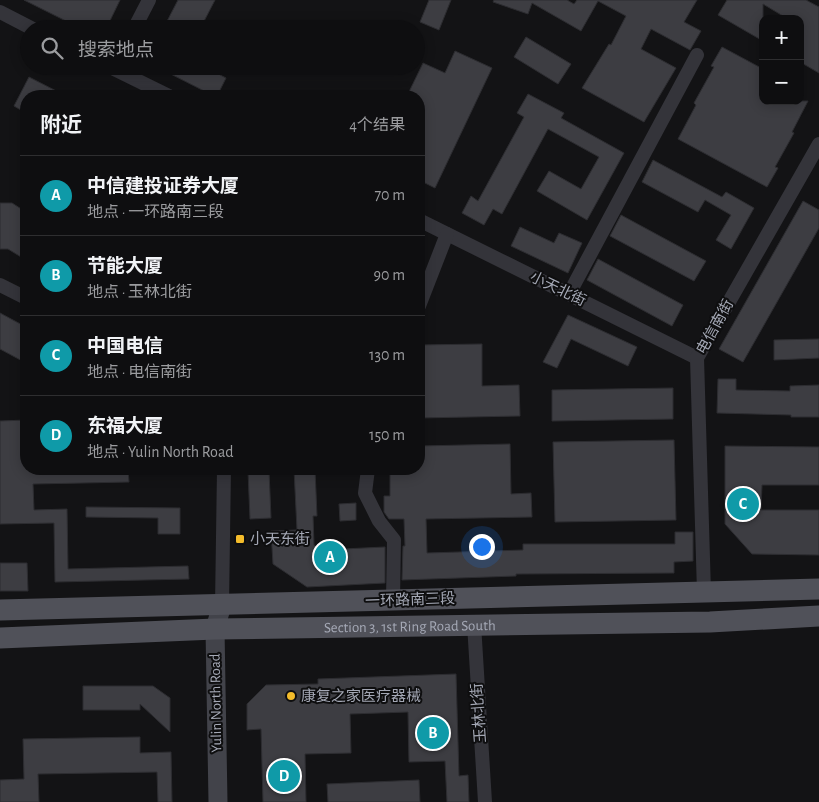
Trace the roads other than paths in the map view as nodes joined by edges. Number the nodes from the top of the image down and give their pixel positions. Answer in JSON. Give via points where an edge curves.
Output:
{"nodes":[{"id":1,"x":149,"y":0,"type":"edge"},
{"id":2,"x":0,"y":12,"type":"edge"},
{"id":3,"x":139,"y":20,"type":"edge"},
{"id":4,"x":20,"y":22,"type":"edge"},
{"id":5,"x":697,"y":55,"type":"dead end"},
{"id":6,"x":128,"y":75,"type":"edge"},
{"id":7,"x":157,"y":90,"type":"edge"},
{"id":8,"x":819,"y":144,"type":"edge"},
{"id":9,"x":425,"y":223,"type":"edge"},
{"id":10,"x":447,"y":234,"type":"junction"},
{"id":11,"x":0,"y":286,"type":"edge"},
{"id":12,"x":425,"y":291,"type":"edge"},
{"id":13,"x":570,"y":294,"type":"junction"},
{"id":14,"x":20,"y":295,"type":"edge"},
{"id":15,"x":697,"y":358,"type":"junction"},
{"id":16,"x":224,"y":475,"type":"edge"},
{"id":17,"x":367,"y":475,"type":"edge"},
{"id":18,"x":819,"y":588,"type":"edge"},
{"id":19,"x":704,"y":592,"type":"junction"},
{"id":20,"x":402,"y":600,"type":"junction"},
{"id":21,"x":222,"y":605,"type":"junction"},
{"id":22,"x":0,"y":610,"type":"edge"},
{"id":23,"x":819,"y":616,"type":"edge"},
{"id":24,"x":474,"y":624,"type":"junction"},
{"id":25,"x":411,"y":625,"type":"junction"},
{"id":26,"x":215,"y":630,"type":"junction"},
{"id":27,"x":0,"y":638,"type":"edge"},
{"id":28,"x":218,"y":802,"type":"edge"},
{"id":29,"x":485,"y":802,"type":"edge"}],
"edges":[{"from":1,"to":3,"type":"street"},
{"from":2,"to":4,"type":"street"},
{"from":5,"to":13,"type":"street"},
{"from":6,"to":7,"type":"street"},
{"from":8,"to":15,"type":"street","name":"电信南街"},
{"from":9,"to":10,"type":"street","name":"小天北街"},
{"from":10,"to":12,"type":"street"},
{"from":10,"to":13,"type":"street","name":"小天北街"},
{"from":11,"to":14,"type":"street"},
{"from":13,"to":15,"type":"street","name":"小天北街"},
{"from":15,"to":19,"type":"street","name":"电信南街"},
{"from":16,"to":21,"type":"street"},
{"from":17,"to":20,"type":"street","via":[[365,493],[379,521],[394,540]]},
{"from":18,"to":19,"type":"main road","name":"一环路南三段"},
{"from":19,"to":20,"type":"main road","name":"一环路南三段"},
{"from":20,"to":21,"type":"main road","name":"一环路南三段"},
{"from":20,"to":25,"type":"main road","via":[[396,614]]},
{"from":21,"to":22,"type":"main road","name":"一环路南三段"},
{"from":21,"to":26,"type":"main road","name":"Yulin North Road"},
{"from":23,"to":24,"type":"main road","name":"Section 3, 1st Ring Road South","via":[[710,622]]},
{"from":24,"to":25,"type":"main road","name":"Section 3, 1st Ring Road South"},
{"from":24,"to":29,"type":"street","name":"玉林北街"},
{"from":25,"to":26,"type":"main road","name":"Section 3, 1st Ring Road South"},
{"from":26,"to":27,"type":"main road","name":"Section 3, 1st Ring Road South"},
{"from":26,"to":28,"type":"main road","name":"Yulin North Road"}]}
